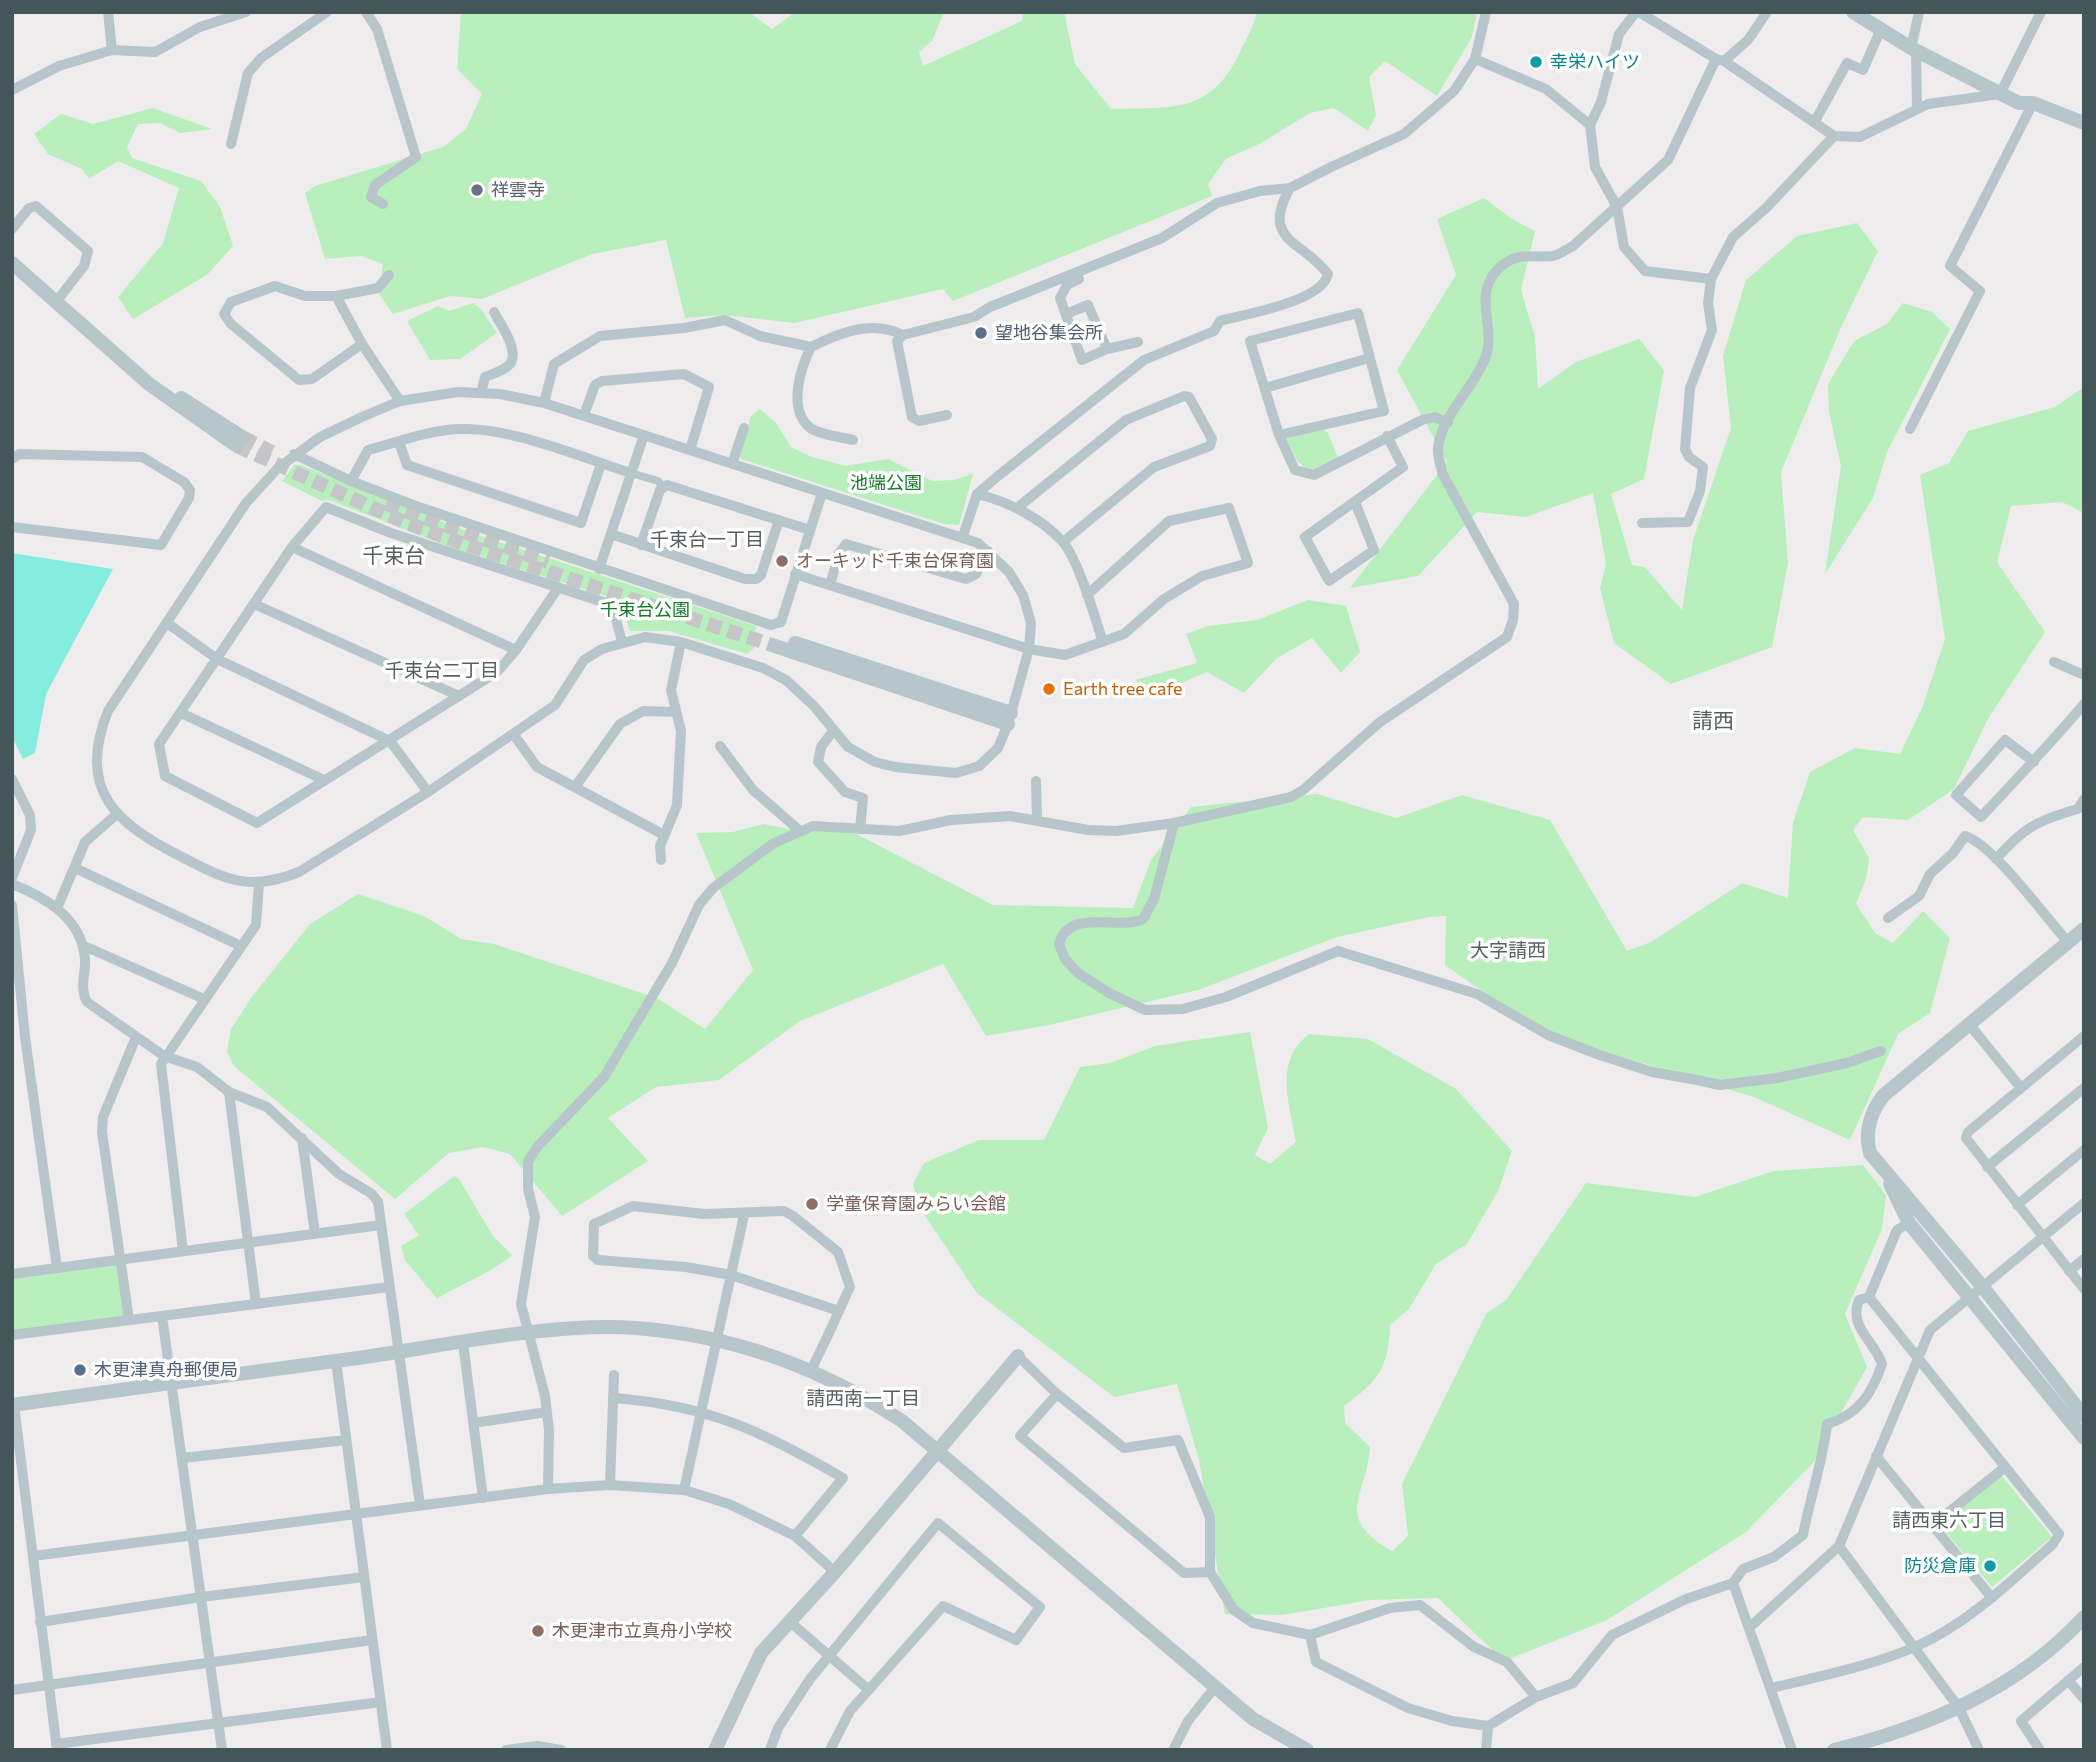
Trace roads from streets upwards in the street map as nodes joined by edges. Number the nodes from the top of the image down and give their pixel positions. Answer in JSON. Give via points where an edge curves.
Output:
{"nodes":[{"id":1,"x":108,"y":12,"type":"edge"},
{"id":2,"x":246,"y":12,"type":"edge"},
{"id":3,"x":327,"y":12,"type":"edge"},
{"id":4,"x":366,"y":12,"type":"edge"},
{"id":5,"x":1486,"y":12,"type":"edge"},
{"id":6,"x":1637,"y":12,"type":"edge"},
{"id":7,"x":1767,"y":12,"type":"edge"},
{"id":8,"x":1853,"y":12,"type":"edge"},
{"id":9,"x":1919,"y":12,"type":"edge"},
{"id":10,"x":2041,"y":12,"type":"edge"},
{"id":11,"x":1881,"y":29,"type":"junction"},
{"id":12,"x":1914,"y":49,"type":"junction"},
{"id":13,"x":111,"y":50,"type":"junction"},
{"id":14,"x":1475,"y":59,"type":"junction"},
{"id":15,"x":1720,"y":60,"type":"junction"},
{"id":16,"x":12,"y":90,"type":"edge"},
{"id":17,"x":2000,"y":94,"type":"junction"},
{"id":18,"x":2033,"y":103,"type":"junction"},
{"id":19,"x":1917,"y":109,"type":"junction"},
{"id":20,"x":1815,"y":121,"type":"junction"},
{"id":21,"x":2084,"y":123,"type":"edge"},
{"id":22,"x":1590,"y":124,"type":"junction"},
{"id":23,"x":1834,"y":135,"type":"junction"},
{"id":24,"x":231,"y":144,"type":"dead end"},
{"id":25,"x":1290,"y":188,"type":"junction"},
{"id":26,"x":383,"y":204,"type":"dead end"},
{"id":27,"x":1617,"y":207,"type":"junction"},
{"id":28,"x":12,"y":229,"type":"edge"},
{"id":29,"x":12,"y":263,"type":"edge"},
{"id":30,"x":1095,"y":267,"type":"junction"},
{"id":31,"x":389,"y":275,"type":"dead end"},
{"id":32,"x":1711,"y":279,"type":"junction"},
{"id":33,"x":336,"y":296,"type":"junction"},
{"id":34,"x":56,"y":302,"type":"junction"},
{"id":35,"x":494,"y":312,"type":"dead end"},
{"id":36,"x":1066,"y":314,"type":"junction"},
{"id":37,"x":903,"y":335,"type":"junction"},
{"id":38,"x":1138,"y":342,"type":"dead end"},
{"id":39,"x":362,"y":344,"type":"junction"},
{"id":40,"x":811,"y":347,"type":"junction"},
{"id":41,"x":1107,"y":349,"type":"junction"},
{"id":42,"x":1369,"y":358,"type":"junction"},
{"id":43,"x":1265,"y":388,"type":"junction"},
{"id":44,"x":481,"y":393,"type":"junction"},
{"id":45,"x":400,"y":401,"type":"junction"},
{"id":46,"x":544,"y":402,"type":"junction"},
{"id":47,"x":584,"y":415,"type":"junction"},
{"id":48,"x":947,"y":415,"type":"dead end"},
{"id":49,"x":1448,"y":422,"type":"junction"},
{"id":50,"x":744,"y":428,"type":"dead end"},
{"id":51,"x":1910,"y":429,"type":"dead end"},
{"id":52,"x":644,"y":435,"type":"junction"},
{"id":53,"x":1279,"y":435,"type":"junction"},
{"id":54,"x":1387,"y":436,"type":"junction"},
{"id":55,"x":853,"y":440,"type":"dead end"},
{"id":56,"x":239,"y":442,"type":"tunnel mouth"},
{"id":57,"x":399,"y":442,"type":"junction"},
{"id":58,"x":690,"y":450,"type":"junction"},
{"id":59,"x":294,"y":454,"type":"junction"},
{"id":60,"x":12,"y":459,"type":"edge"},
{"id":61,"x":601,"y":464,"type":"junction"},
{"id":62,"x":732,"y":464,"type":"junction"},
{"id":63,"x":631,"y":473,"type":"junction"},
{"id":64,"x":351,"y":481,"type":"junction"},
{"id":65,"x":662,"y":486,"type":"junction"},
{"id":66,"x":822,"y":493,"type":"junction"},
{"id":67,"x":977,"y":494,"type":"junction"},
{"id":68,"x":1354,"y":502,"type":"junction"},
{"id":69,"x":1017,"y":508,"type":"junction"},
{"id":70,"x":779,"y":520,"type":"junction"},
{"id":71,"x":1642,"y":523,"type":"dead end"},
{"id":72,"x":12,"y":527,"type":"edge"},
{"id":73,"x":810,"y":530,"type":"junction"},
{"id":74,"x":611,"y":534,"type":"junction"},
{"id":75,"x":962,"y":536,"type":"junction"},
{"id":76,"x":1063,"y":542,"type":"junction"},
{"id":77,"x":641,"y":545,"type":"junction"},
{"id":78,"x":292,"y":547,"type":"junction"},
{"id":79,"x":988,"y":551,"type":"junction"},
{"id":80,"x":600,"y":569,"type":"junction"},
{"id":81,"x":795,"y":574,"type":"junction"},
{"id":82,"x":830,"y":585,"type":"junction"},
{"id":83,"x":558,"y":588,"type":"junction"},
{"id":84,"x":1087,"y":595,"type":"junction"},
{"id":85,"x":254,"y":604,"type":"junction"},
{"id":86,"x":167,"y":624,"type":"junction"},
{"id":87,"x":622,"y":642,"type":"junction"},
{"id":88,"x":681,"y":642,"type":"junction"},
{"id":89,"x":776,"y":642,"type":"tunnel mouth"},
{"id":90,"x":1103,"y":642,"type":"junction"},
{"id":91,"x":1029,"y":649,"type":"junction"},
{"id":92,"x":516,"y":650,"type":"junction"},
{"id":93,"x":217,"y":659,"type":"junction"},
{"id":94,"x":2054,"y":662,"type":"dead end"},
{"id":95,"x":2084,"y":675,"type":"edge"},
{"id":96,"x":459,"y":696,"type":"junction"},
{"id":97,"x":2084,"y":704,"type":"edge"},
{"id":98,"x":676,"y":712,"type":"junction"},
{"id":99,"x":181,"y":713,"type":"junction"},
{"id":100,"x":1009,"y":719,"type":"junction"},
{"id":101,"x":833,"y":732,"type":"junction"},
{"id":102,"x":514,"y":735,"type":"junction"},
{"id":103,"x":390,"y":741,"type":"junction"},
{"id":104,"x":720,"y":746,"type":"dead end"},
{"id":105,"x":2034,"y":762,"type":"junction"},
{"id":106,"x":12,"y":779,"type":"edge"},
{"id":107,"x":324,"y":780,"type":"junction"},
{"id":108,"x":1036,"y":781,"type":"dead end"},
{"id":109,"x":575,"y":787,"type":"junction"},
{"id":110,"x":428,"y":792,"type":"junction"},
{"id":111,"x":2084,"y":799,"type":"edge"},
{"id":112,"x":117,"y":814,"type":"junction"},
{"id":113,"x":1037,"y":820,"type":"junction"},
{"id":114,"x":1174,"y":823,"type":"junction"},
{"id":115,"x":860,"y":829,"type":"junction"},
{"id":116,"x":800,"y":831,"type":"junction"},
{"id":117,"x":664,"y":835,"type":"junction"},
{"id":118,"x":1996,"y":859,"type":"junction"},
{"id":119,"x":661,"y":860,"type":"dead end"},
{"id":120,"x":75,"y":868,"type":"junction"},
{"id":121,"x":12,"y":881,"type":"edge"},
{"id":122,"x":259,"y":883,"type":"junction"},
{"id":123,"x":12,"y":905,"type":"edge"},
{"id":124,"x":58,"y":906,"type":"junction"},
{"id":125,"x":1888,"y":918,"type":"dead end"},
{"id":126,"x":2084,"y":929,"type":"edge"},
{"id":127,"x":2068,"y":942,"type":"junction"},
{"id":128,"x":82,"y":945,"type":"junction"},
{"id":129,"x":241,"y":946,"type":"junction"},
{"id":130,"x":204,"y":999,"type":"junction"},
{"id":131,"x":1969,"y":1024,"type":"junction"},
{"id":132,"x":2084,"y":1036,"type":"edge"},
{"id":133,"x":25,"y":1037,"type":"junction"},
{"id":134,"x":136,"y":1037,"type":"junction"},
{"id":135,"x":12,"y":1039,"type":"edge"},
{"id":136,"x":1881,"y":1051,"type":"dead end"},
{"id":137,"x":164,"y":1056,"type":"junction"},
{"id":138,"x":2021,"y":1088,"type":"junction"},
{"id":139,"x":2084,"y":1088,"type":"edge"},
{"id":140,"x":229,"y":1092,"type":"junction"},
{"id":141,"x":302,"y":1138,"type":"junction"},
{"id":142,"x":2084,"y":1150,"type":"edge"},
{"id":143,"x":1881,"y":1166,"type":"junction"},
{"id":144,"x":1987,"y":1167,"type":"junction"},
{"id":145,"x":2084,"y":1203,"type":"edge"},
{"id":146,"x":2017,"y":1205,"type":"junction"},
{"id":147,"x":744,"y":1215,"type":"junction"},
{"id":148,"x":1909,"y":1223,"type":"junction"},
{"id":149,"x":381,"y":1225,"type":"junction"},
{"id":150,"x":315,"y":1234,"type":"junction"},
{"id":151,"x":2042,"y":1237,"type":"junction"},
{"id":152,"x":248,"y":1243,"type":"junction"},
{"id":153,"x":183,"y":1251,"type":"junction"},
{"id":154,"x":2084,"y":1259,"type":"edge"},
{"id":155,"x":119,"y":1260,"type":"junction"},
{"id":156,"x":57,"y":1268,"type":"junction"},
{"id":157,"x":2069,"y":1271,"type":"junction"},
{"id":158,"x":12,"y":1274,"type":"edge"},
{"id":159,"x":731,"y":1275,"type":"junction"},
{"id":160,"x":389,"y":1287,"type":"junction"},
{"id":161,"x":2084,"y":1289,"type":"edge"},
{"id":162,"x":1976,"y":1291,"type":"junction"},
{"id":163,"x":1869,"y":1297,"type":"junction"},
{"id":164,"x":256,"y":1304,"type":"junction"},
{"id":165,"x":839,"y":1311,"type":"junction"},
{"id":166,"x":162,"y":1316,"type":"junction"},
{"id":167,"x":129,"y":1320,"type":"junction"},
{"id":168,"x":530,"y":1334,"type":"junction"},
{"id":169,"x":12,"y":1335,"type":"edge"},
{"id":170,"x":717,"y":1340,"type":"junction"},
{"id":171,"x":463,"y":1343,"type":"junction"},
{"id":172,"x":398,"y":1352,"type":"junction"},
{"id":173,"x":1018,"y":1356,"type":"joint"},
{"id":174,"x":1918,"y":1356,"type":"junction"},
{"id":175,"x":336,"y":1361,"type":"junction"},
{"id":176,"x":811,"y":1370,"type":"junction"},
{"id":177,"x":614,"y":1375,"type":"dead end"},
{"id":178,"x":171,"y":1383,"type":"junction"},
{"id":179,"x":1057,"y":1394,"type":"junction"},
{"id":180,"x":613,"y":1398,"type":"junction"},
{"id":181,"x":13,"y":1405,"type":"edge"},
{"id":182,"x":702,"y":1410,"type":"junction"},
{"id":183,"x":547,"y":1412,"type":"junction"},
{"id":184,"x":2084,"y":1416,"type":"edge"},
{"id":185,"x":473,"y":1423,"type":"junction"},
{"id":186,"x":2084,"y":1438,"type":"edge"},
{"id":187,"x":346,"y":1440,"type":"junction"},
{"id":188,"x":937,"y":1450,"type":"junction"},
{"id":189,"x":1875,"y":1455,"type":"junction"},
{"id":190,"x":181,"y":1458,"type":"junction"},
{"id":191,"x":2004,"y":1468,"type":"junction"},
{"id":192,"x":610,"y":1485,"type":"junction"},
{"id":193,"x":548,"y":1489,"type":"junction"},
{"id":194,"x":684,"y":1490,"type":"junction"},
{"id":195,"x":483,"y":1498,"type":"junction"},
{"id":196,"x":421,"y":1505,"type":"junction"},
{"id":197,"x":356,"y":1515,"type":"junction"},
{"id":198,"x":1934,"y":1524,"type":"junction"},
{"id":199,"x":192,"y":1535,"type":"junction"},
{"id":200,"x":795,"y":1536,"type":"junction"},
{"id":201,"x":1839,"y":1546,"type":"junction"},
{"id":202,"x":33,"y":1556,"type":"junction"},
{"id":203,"x":835,"y":1572,"type":"junction"},
{"id":204,"x":1210,"y":1572,"type":"junction"},
{"id":205,"x":364,"y":1577,"type":"junction"},
{"id":206,"x":1733,"y":1583,"type":"junction"},
{"id":207,"x":201,"y":1597,"type":"junction"},
{"id":208,"x":1992,"y":1598,"type":"junction"},
{"id":209,"x":2084,"y":1617,"type":"edge"},
{"id":210,"x":789,"y":1621,"type":"junction"},
{"id":211,"x":40,"y":1622,"type":"junction"},
{"id":212,"x":1750,"y":1627,"type":"junction"},
{"id":213,"x":1310,"y":1635,"type":"junction"},
{"id":214,"x":372,"y":1640,"type":"junction"},
{"id":215,"x":1917,"y":1646,"type":"junction"},
{"id":216,"x":829,"y":1656,"type":"junction"},
{"id":217,"x":210,"y":1663,"type":"junction"},
{"id":218,"x":2084,"y":1667,"type":"edge"},
{"id":219,"x":2068,"y":1680,"type":"junction"},
{"id":220,"x":48,"y":1684,"type":"junction"},
{"id":221,"x":1215,"y":1688,"type":"junction"},
{"id":222,"x":1772,"y":1688,"type":"junction"},
{"id":223,"x":12,"y":1690,"type":"edge"},
{"id":224,"x":869,"y":1690,"type":"junction"},
{"id":225,"x":1536,"y":1697,"type":"junction"},
{"id":226,"x":2084,"y":1699,"type":"edge"},
{"id":227,"x":381,"y":1702,"type":"junction"},
{"id":228,"x":1959,"y":1707,"type":"junction"},
{"id":229,"x":218,"y":1722,"type":"junction"},
{"id":230,"x":1488,"y":1726,"type":"junction"},
{"id":231,"x":56,"y":1747,"type":"edge"},
{"id":232,"x":536,"y":1748,"type":"edge"},
{"id":233,"x":222,"y":1750,"type":"edge"},
{"id":234,"x":387,"y":1750,"type":"edge"},
{"id":235,"x":506,"y":1750,"type":"edge"},
{"id":236,"x":561,"y":1750,"type":"edge"},
{"id":237,"x":715,"y":1750,"type":"edge"},
{"id":238,"x":770,"y":1750,"type":"edge"},
{"id":239,"x":830,"y":1750,"type":"edge"},
{"id":240,"x":1173,"y":1750,"type":"edge"},
{"id":241,"x":1307,"y":1750,"type":"edge"},
{"id":242,"x":1486,"y":1750,"type":"edge"},
{"id":243,"x":1792,"y":1750,"type":"edge"},
{"id":244,"x":1834,"y":1750,"type":"edge"},
{"id":245,"x":1979,"y":1750,"type":"edge"},
{"id":246,"x":2040,"y":1750,"type":"edge"}],
"edges":[{"from":1,"to":13,"type":"street"},
{"from":2,"to":13,"type":"street","via":[[200,27],[155,52]]},
{"from":3,"to":24,"type":"street","via":[[261,58],[248,73]]},
{"from":4,"to":26,"type":"street","via":[[377,29],[416,157],[375,185],[372,197]]},
{"from":5,"to":14,"type":"street"},
{"from":6,"to":15,"type":"street"},
{"from":6,"to":22,"type":"street","via":[[1619,34],[1601,102]]},
{"from":7,"to":15,"type":"street","via":[[1748,40]]},
{"from":8,"to":11,"type":"street"},
{"from":9,"to":12,"type":"street"},
{"from":10,"to":17,"type":"street"},
{"from":11,"to":12,"type":"street"},
{"from":11,"to":20,"type":"street","via":[[1863,70],[1847,63]]},
{"from":12,"to":17,"type":"street"},
{"from":12,"to":19,"type":"street"},
{"from":13,"to":16,"type":"street","via":[[59,66]]},
{"from":14,"to":22,"type":"street","via":[[1546,89]]},
{"from":14,"to":25,"type":"street","via":[[1454,91],[1405,134]]},
{"from":15,"to":20,"type":"street"},
{"from":15,"to":27,"type":"street","via":[[1668,160]]},
{"from":17,"to":18,"type":"street","via":[[2019,103]]},
{"from":17,"to":19,"type":"street"},
{"from":18,"to":21,"type":"street"},
{"from":18,"to":51,"type":"street","via":[[1950,266],[1980,291]]},
{"from":19,"to":23,"type":"street","via":[[1860,137]]},
{"from":20,"to":23,"type":"street"},
{"from":22,"to":27,"type":"street","via":[[1595,167]]},
{"from":23,"to":32,"type":"street","via":[[1766,208],[1732,237]]},
{"from":25,"to":30,"type":"street","via":[[1217,203],[1161,237]]},
{"from":25,"to":67,"type":"street","via":[[1279,207],[1283,234],[1317,260],[1328,274],[1326,281],[1306,298],[1220,321],[1214,331],[1144,360]]},
{"from":27,"to":32,"type":"street","via":[[1624,247],[1645,271]]},
{"from":27,"to":49,"type":"street","via":[[1555,256],[1515,256],[1497,270],[1486,287],[1483,308],[1490,338],[1485,358]]},
{"from":28,"to":34,"type":"street","via":[[36,206],[88,251],[84,266]]},
{"from":29,"to":34,"type":"street"},
{"from":30,"to":36,"type":"street","via":[[1062,290]]},
{"from":30,"to":37,"type":"street","via":[[974,317]]},
{"from":31,"to":33,"type":"street","via":[[378,288]]},
{"from":32,"to":71,"type":"street","via":[[1712,330],[1690,388],[1685,449],[1703,467],[1700,491],[1688,522]]},
{"from":33,"to":39,"type":"street"},
{"from":33,"to":39,"type":"street","via":[[305,296],[275,286],[231,302],[224,314],[299,380],[312,379]]},
{"from":34,"to":56,"type":"street","via":[[193,418]]},
{"from":35,"to":44,"type":"street","via":[[513,358],[509,365],[485,377]]},
{"from":36,"to":41,"type":"street","via":[[1088,305]]},
{"from":36,"to":41,"type":"street","via":[[1082,359]]},
{"from":37,"to":40,"type":"street","via":[[853,328]]},
{"from":37,"to":48,"type":"street","via":[[897,341],[912,417],[919,421]]},
{"from":38,"to":41,"type":"street"},
{"from":39,"to":45,"type":"street"},
{"from":40,"to":46,"type":"street","via":[[760,336],[725,320],[600,336],[554,364]]},
{"from":40,"to":55,"type":"street","via":[[797,395],[802,418],[811,429]]},
{"from":42,"to":43,"type":"street"},
{"from":42,"to":43,"type":"street","via":[[1358,313],[1250,341]]},
{"from":42,"to":53,"type":"street","via":[[1384,411]]},
{"from":43,"to":53,"type":"street"},
{"from":44,"to":45,"type":"street"},
{"from":44,"to":46,"type":"street"},
{"from":45,"to":59,"type":"street","via":[[345,424]]},
{"from":46,"to":47,"type":"street"},
{"from":47,"to":52,"type":"street"},
{"from":47,"to":58,"type":"street","via":[[595,385],[602,381],[684,374],[709,387]]},
{"from":49,"to":54,"type":"street","via":[[1435,417]]},
{"from":49,"to":114,"type":"street","via":[[1437,449],[1442,473],[1514,604],[1507,637],[1380,722],[1291,797]]},
{"from":50,"to":62,"type":"street"},
{"from":52,"to":58,"type":"street"},
{"from":52,"to":63,"type":"street"},
{"from":53,"to":54,"type":"street","via":[[1294,470],[1314,475]]},
{"from":54,"to":68,"type":"street","via":[[1403,467]]},
{"from":57,"to":61,"type":"street","via":[[464,429],[505,435]]},
{"from":57,"to":61,"type":"street","via":[[407,465],[581,523]]},
{"from":57,"to":64,"type":"street","via":[[368,450]]},
{"from":58,"to":62,"type":"street"},
{"from":59,"to":64,"type":"street"},
{"from":59,"to":86,"type":"street","via":[[246,503]]},
{"from":60,"to":72,"type":"street","via":[[19,454],[142,457],[190,490],[161,545]]},
{"from":61,"to":63,"type":"street"},
{"from":62,"to":66,"type":"street"},
{"from":63,"to":65,"type":"street"},
{"from":63,"to":74,"type":"street"},
{"from":64,"to":80,"type":"street"},
{"from":65,"to":70,"type":"street"},
{"from":65,"to":77,"type":"street"},
{"from":66,"to":73,"type":"street"},
{"from":66,"to":75,"type":"street"},
{"from":67,"to":69,"type":"street"},
{"from":67,"to":75,"type":"street"},
{"from":68,"to":68,"type":"street","via":[[1305,537],[1329,581],[1374,550]]},
{"from":69,"to":76,"type":"street"},
{"from":69,"to":76,"type":"street","via":[[1126,420],[1189,397],[1212,439],[1210,446],[1153,467]]},
{"from":70,"to":73,"type":"street"},
{"from":70,"to":77,"type":"street","via":[[756,579]]},
{"from":73,"to":81,"type":"street"},
{"from":74,"to":77,"type":"street"},
{"from":74,"to":80,"type":"street"},
{"from":75,"to":79,"type":"street"},
{"from":76,"to":84,"type":"street"},
{"from":78,"to":83,"type":"street","via":[[326,507]]},
{"from":78,"to":85,"type":"street"},
{"from":78,"to":92,"type":"street"},
{"from":79,"to":82,"type":"street","via":[[976,574],[966,579],[846,544]]},
{"from":79,"to":91,"type":"street","via":[[1023,595],[1031,623]]},
{"from":80,"to":81,"type":"street","via":[[771,625],[780,622]]},
{"from":81,"to":82,"type":"street"},
{"from":82,"to":91,"type":"street"},
{"from":83,"to":87,"type":"street","via":[[612,605]]},
{"from":83,"to":92,"type":"street"},
{"from":84,"to":90,"type":"street"},
{"from":84,"to":90,"type":"street","via":[[1169,521],[1229,508],[1248,563],[1202,576],[1164,599],[1124,634]]},
{"from":85,"to":93,"type":"street"},
{"from":85,"to":96,"type":"street"},
{"from":86,"to":93,"type":"street"},
{"from":86,"to":112,"type":"street","via":[[108,711],[100,731],[96,770]]},
{"from":87,"to":88,"type":"street","via":[[645,637]]},
{"from":87,"to":102,"type":"street","via":[[584,660],[555,705]]},
{"from":88,"to":98,"type":"street","via":[[671,681]]},
{"from":88,"to":101,"type":"street","via":[[786,680]]},
{"from":89,"to":100,"type":"street"},
{"from":90,"to":91,"type":"street","via":[[1065,655]]},
{"from":91,"to":100,"type":"street"},
{"from":92,"to":96,"type":"street","via":[[497,672]]},
{"from":93,"to":99,"type":"street"},
{"from":93,"to":103,"type":"street"},
{"from":94,"to":95,"type":"street"},
{"from":96,"to":103,"type":"street"},
{"from":97,"to":105,"type":"street"},
{"from":98,"to":109,"type":"street","via":[[643,711],[620,724]]},
{"from":98,"to":117,"type":"street","via":[[681,731],[677,805]]},
{"from":99,"to":107,"type":"street"},
{"from":99,"to":107,"type":"street","via":[[159,744],[165,776],[257,823]]},
{"from":100,"to":101,"type":"street","via":[[987,762],[956,773],[886,766],[848,747]]},
{"from":101,"to":115,"type":"street","via":[[821,747],[818,762],[845,792],[863,798]]},
{"from":102,"to":109,"type":"street","via":[[537,766]]},
{"from":102,"to":110,"type":"street"},
{"from":103,"to":107,"type":"street"},
{"from":103,"to":110,"type":"street"},
{"from":104,"to":116,"type":"street","via":[[753,790]]},
{"from":105,"to":105,"type":"street","via":[[2005,740],[1956,795],[1981,817]]},
{"from":106,"to":121,"type":"street","via":[[30,815],[31,830]]},
{"from":108,"to":113,"type":"street"},
{"from":109,"to":117,"type":"street"},
{"from":110,"to":122,"type":"street","via":[[299,872]]},
{"from":111,"to":118,"type":"street","via":[[2078,809],[2041,819],[2017,835]]},
{"from":112,"to":120,"type":"street","via":[[85,842]]},
{"from":112,"to":122,"type":"street","via":[[140,836],[218,876]]},
{"from":113,"to":114,"type":"street","via":[[1116,831]]},
{"from":113,"to":115,"type":"street","via":[[990,817],[899,831]]},
{"from":114,"to":136,"type":"street","via":[[1154,899],[1143,919],[1086,923],[1069,929],[1059,944],[1078,973],[1137,1008],[1183,1009],[1203,1004],[1338,951],[1477,994],[1548,1035],[1651,1072],[1720,1084],[1777,1078]]},
{"from":115,"to":116,"type":"street","via":[[821,826]]},
{"from":116,"to":168,"type":"street","via":[[774,843],[705,897],[672,963],[604,1077],[528,1161],[535,1217],[522,1304]]},
{"from":117,"to":119,"type":"street"},
{"from":118,"to":125,"type":"street","via":[[1976,839],[1965,836],[1930,874],[1919,896]]},
{"from":118,"to":127,"type":"street"},
{"from":120,"to":124,"type":"street"},
{"from":120,"to":129,"type":"street"},
{"from":121,"to":124,"type":"street"},
{"from":122,"to":129,"type":"street","via":[[256,925]]},
{"from":123,"to":133,"type":"street"},
{"from":124,"to":128,"type":"street"},
{"from":126,"to":127,"type":"street"},
{"from":127,"to":131,"type":"street"},
{"from":128,"to":130,"type":"street"},
{"from":128,"to":134,"type":"street","via":[[86,1002]]},
{"from":129,"to":130,"type":"street"},
{"from":130,"to":137,"type":"street"},
{"from":131,"to":138,"type":"street"},
{"from":131,"to":143,"type":"street","via":[[1873,1108],[1868,1145]]},
{"from":132,"to":138,"type":"street"},
{"from":133,"to":135,"type":"street"},
{"from":133,"to":156,"type":"street"},
{"from":134,"to":137,"type":"street"},
{"from":134,"to":155,"type":"street","via":[[103,1117]]},
{"from":137,"to":140,"type":"street","via":[[197,1067]]},
{"from":137,"to":153,"type":"street","via":[[161,1064]]},
{"from":138,"to":144,"type":"street","via":[[1968,1132],[1966,1142]]},
{"from":139,"to":144,"type":"street"},
{"from":140,"to":141,"type":"street","via":[[267,1107]]},
{"from":140,"to":152,"type":"street"},
{"from":141,"to":149,"type":"street","via":[[339,1174],[372,1195],[381,1211]]},
{"from":141,"to":150,"type":"street"},
{"from":142,"to":146,"type":"street"},
{"from":143,"to":148,"type":"street"},
{"from":143,"to":162,"type":"street"},
{"from":144,"to":146,"type":"street"},
{"from":145,"to":151,"type":"street"},
{"from":146,"to":151,"type":"street"},
{"from":147,"to":159,"type":"street"},
{"from":147,"to":159,"type":"street","via":[[633,1206],[594,1224],[593,1256],[598,1260]]},
{"from":147,"to":165,"type":"street","via":[[784,1211],[838,1252],[850,1287]]},
{"from":148,"to":162,"type":"street"},
{"from":148,"to":163,"type":"street","via":[[1897,1230]]},
{"from":149,"to":150,"type":"street"},
{"from":149,"to":160,"type":"street"},
{"from":150,"to":152,"type":"street"},
{"from":151,"to":157,"type":"street"},
{"from":151,"to":162,"type":"street"},
{"from":152,"to":153,"type":"street"},
{"from":152,"to":164,"type":"street"},
{"from":153,"to":155,"type":"street"},
{"from":154,"to":157,"type":"street"},
{"from":155,"to":156,"type":"street"},
{"from":155,"to":167,"type":"street"},
{"from":156,"to":158,"type":"street"},
{"from":157,"to":161,"type":"street"},
{"from":159,"to":165,"type":"street"},
{"from":159,"to":170,"type":"street"},
{"from":160,"to":164,"type":"street"},
{"from":160,"to":172,"type":"street"},
{"from":162,"to":174,"type":"street","via":[[1930,1330]]},
{"from":162,"to":184,"type":"street"},
{"from":162,"to":186,"type":"street"},
{"from":163,"to":174,"type":"street"},
{"from":163,"to":206,"type":"street","via":[[1859,1300],[1854,1313],[1882,1364],[1860,1408],[1827,1424],[1824,1459],[1813,1483],[1803,1535],[1774,1557],[1743,1569]]},
{"from":164,"to":166,"type":"street"},
{"from":165,"to":176,"type":"street"},
{"from":166,"to":167,"type":"street"},
{"from":166,"to":178,"type":"street"},
{"from":167,"to":169,"type":"street"},
{"from":168,"to":170,"type":"street","via":[[635,1328]]},
{"from":168,"to":171,"type":"street"},
{"from":168,"to":183,"type":"street"},
{"from":170,"to":176,"type":"street"},
{"from":170,"to":182,"type":"street"},
{"from":171,"to":172,"type":"street"},
{"from":171,"to":185,"type":"street"},
{"from":172,"to":175,"type":"street"},
{"from":172,"to":196,"type":"street"},
{"from":173,"to":179,"type":"street"},
{"from":173,"to":188,"type":"street"},
{"from":174,"to":189,"type":"street"},
{"from":174,"to":191,"type":"street"},
{"from":175,"to":178,"type":"street"},
{"from":175,"to":187,"type":"street"},
{"from":176,"to":188,"type":"street","via":[[856,1391]]},
{"from":177,"to":180,"type":"street"},
{"from":178,"to":181,"type":"street"},
{"from":178,"to":190,"type":"street"},
{"from":179,"to":204,"type":"street","via":[[1124,1448],[1178,1440],[1210,1517]]},
{"from":179,"to":204,"type":"street","via":[[1020,1436],[1184,1573]]},
{"from":180,"to":182,"type":"street"},
{"from":180,"to":192,"type":"street"},
{"from":181,"to":202,"type":"street"},
{"from":182,"to":194,"type":"street"},
{"from":182,"to":200,"type":"street","via":[[785,1444],[843,1478]]},
{"from":183,"to":185,"type":"street"},
{"from":183,"to":193,"type":"street"},
{"from":185,"to":195,"type":"street"},
{"from":187,"to":190,"type":"street"},
{"from":187,"to":197,"type":"street"},
{"from":188,"to":203,"type":"street"},
{"from":188,"to":221,"type":"street"},
{"from":189,"to":198,"type":"street"},
{"from":189,"to":201,"type":"street"},
{"from":190,"to":199,"type":"street"},
{"from":191,"to":198,"type":"street"},
{"from":191,"to":208,"type":"street","via":[[2059,1534]]},
{"from":192,"to":193,"type":"street"},
{"from":192,"to":194,"type":"street"},
{"from":193,"to":195,"type":"street"},
{"from":194,"to":200,"type":"street","via":[[729,1504]]},
{"from":195,"to":196,"type":"street"},
{"from":196,"to":197,"type":"street"},
{"from":197,"to":199,"type":"street"},
{"from":197,"to":205,"type":"street"},
{"from":198,"to":208,"type":"street"},
{"from":199,"to":202,"type":"street"},
{"from":199,"to":207,"type":"street"},
{"from":200,"to":203,"type":"street"},
{"from":201,"to":212,"type":"street"},
{"from":201,"to":215,"type":"street"},
{"from":202,"to":211,"type":"street"},
{"from":203,"to":210,"type":"street"},
{"from":204,"to":213,"type":"street","via":[[1234,1610],[1253,1623]]},
{"from":205,"to":207,"type":"street"},
{"from":205,"to":214,"type":"street"},
{"from":206,"to":212,"type":"street"},
{"from":206,"to":225,"type":"street","via":[[1686,1598],[1612,1635],[1573,1683]]},
{"from":207,"to":211,"type":"street"},
{"from":207,"to":217,"type":"street"},
{"from":208,"to":215,"type":"street"},
{"from":209,"to":228,"type":"street","via":[[2063,1640],[2015,1677]]},
{"from":210,"to":216,"type":"street"},
{"from":210,"to":237,"type":"street","via":[[761,1653]]},
{"from":211,"to":220,"type":"street"},
{"from":212,"to":222,"type":"street"},
{"from":213,"to":225,"type":"street","via":[[1390,1608],[1420,1605],[1474,1647],[1507,1662]]},
{"from":213,"to":230,"type":"street","via":[[1316,1662],[1408,1708]]},
{"from":214,"to":217,"type":"street"},
{"from":214,"to":227,"type":"street"},
{"from":215,"to":222,"type":"street"},
{"from":215,"to":228,"type":"street"},
{"from":216,"to":224,"type":"street"},
{"from":216,"to":224,"type":"street","via":[[938,1523],[1040,1607],[1016,1640],[943,1606]]},
{"from":216,"to":238,"type":"street","via":[[794,1703]]},
{"from":217,"to":220,"type":"street"},
{"from":217,"to":229,"type":"street"},
{"from":218,"to":219,"type":"street"},
{"from":219,"to":226,"type":"street"},
{"from":219,"to":246,"type":"street","via":[[2021,1721]]},
{"from":220,"to":223,"type":"street"},
{"from":220,"to":231,"type":"street"},
{"from":221,"to":240,"type":"street","via":[[1188,1721]]},
{"from":221,"to":241,"type":"street","via":[[1253,1718]]},
{"from":222,"to":243,"type":"street"},
{"from":224,"to":239,"type":"street","via":[[850,1711]]},
{"from":225,"to":230,"type":"street"},
{"from":227,"to":229,"type":"street"},
{"from":227,"to":234,"type":"street"},
{"from":228,"to":244,"type":"street","via":[[1887,1737]]},
{"from":228,"to":245,"type":"street"},
{"from":229,"to":231,"type":"street"},
{"from":229,"to":233,"type":"street"},
{"from":230,"to":242,"type":"street"},
{"from":232,"to":235,"type":"street"},
{"from":232,"to":236,"type":"street"}]}
